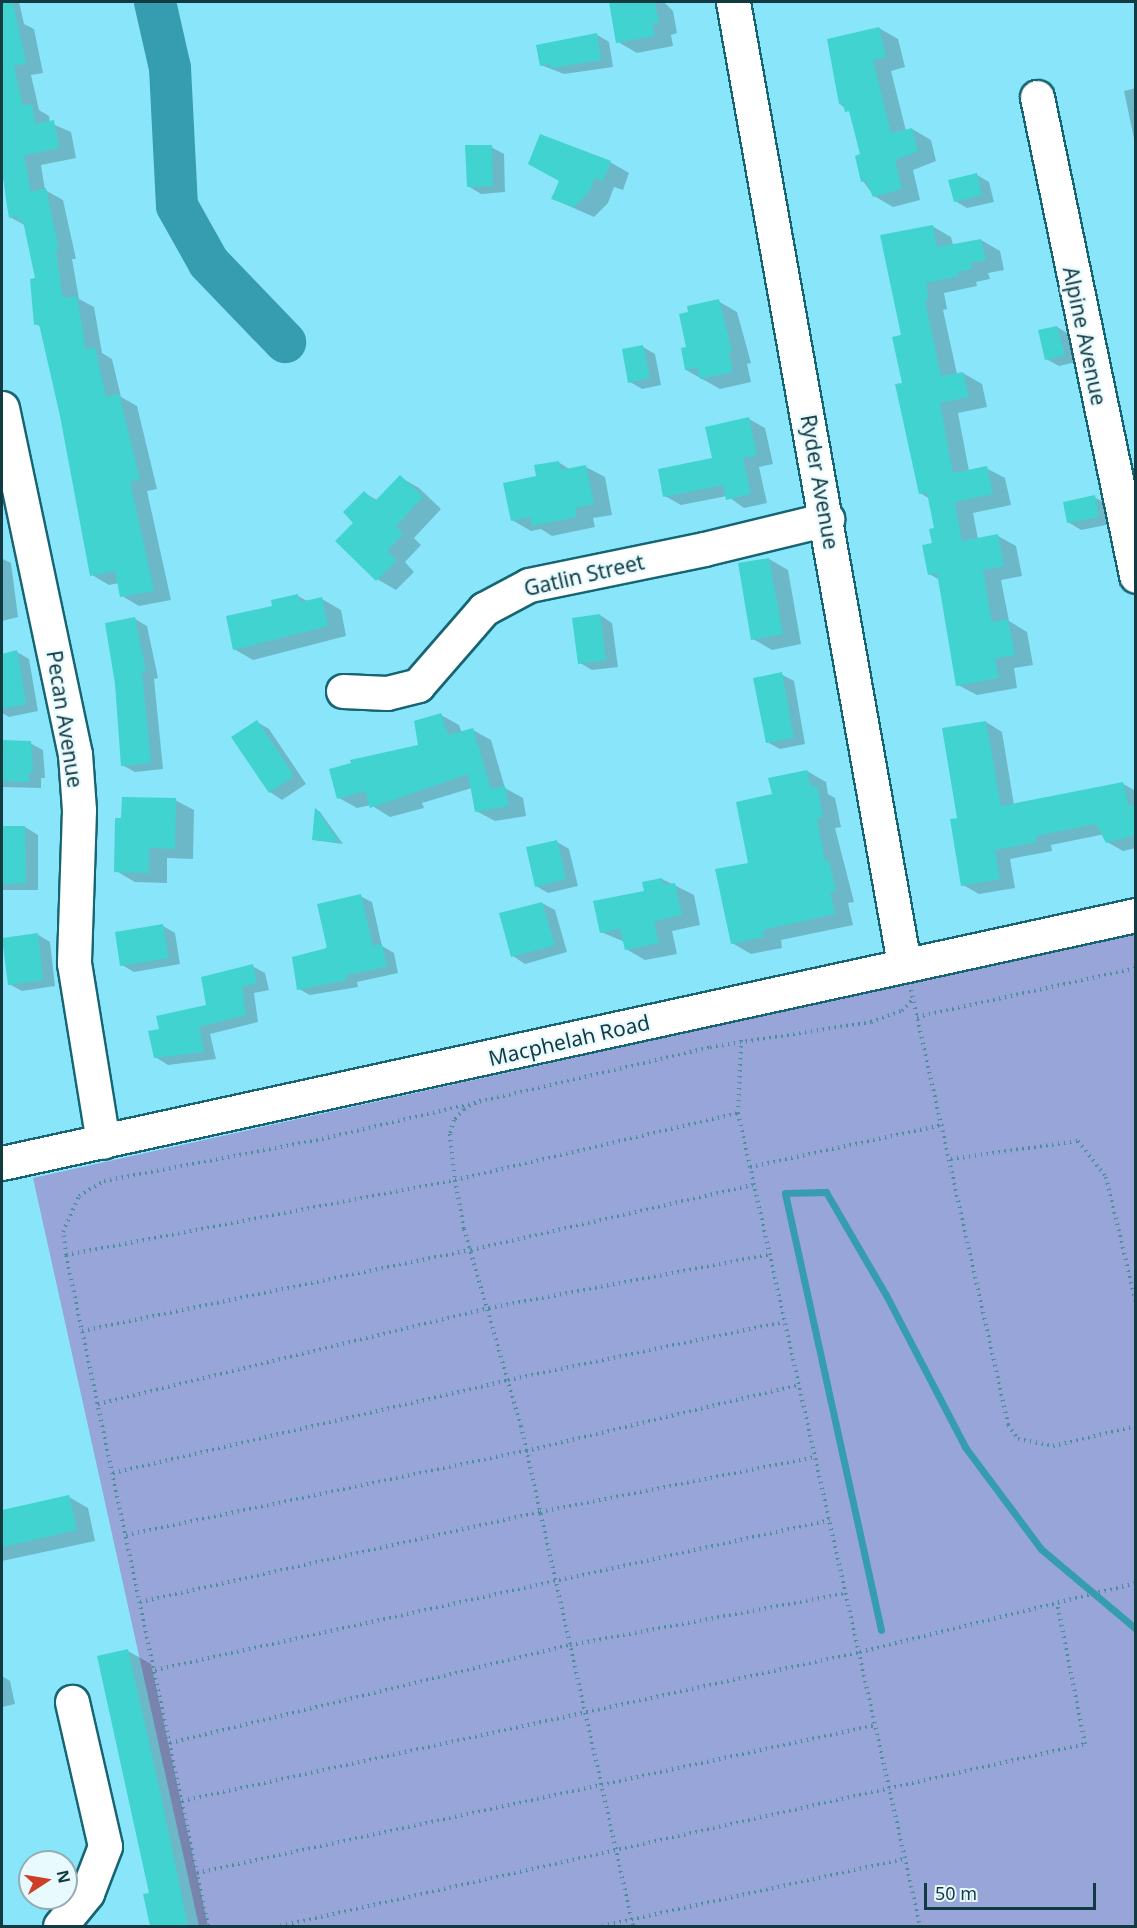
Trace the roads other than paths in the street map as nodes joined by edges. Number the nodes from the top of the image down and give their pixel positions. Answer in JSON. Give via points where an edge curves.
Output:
{"nodes":[{"id":1,"x":733,"y":2,"type":"edge"},
{"id":2,"x":1037,"y":96,"type":"dead end"},
{"id":3,"x":2,"y":408,"type":"edge"},
{"id":4,"x":827,"y":519,"type":"junction"},
{"id":5,"x":1136,"y":576,"type":"edge"},
{"id":6,"x":343,"y":691,"type":"dead end"},
{"id":7,"x":1136,"y":915,"type":"edge"},
{"id":8,"x":904,"y":964,"type":"junction"},
{"id":9,"x":103,"y":1142,"type":"junction"},
{"id":10,"x":2,"y":1163,"type":"edge"},
{"id":11,"x":72,"y":1702,"type":"dead end"},
{"id":12,"x":60,"y":1926,"type":"edge"}],
"edges":[{"from":1,"to":4,"type":"street","name":"Ryder Avenue"},
{"from":2,"to":5,"type":"street","name":"Alpine Avenue"},
{"from":3,"to":9,"type":"street","name":"Pecan Avenue","via":[[75,754],[79,810],[74,963]]},
{"from":4,"to":6,"type":"street","name":"Gatlin Street","via":[[529,585],[484,609],[418,685],[387,693]]},
{"from":4,"to":8,"type":"street","name":"Ryder Avenue"},
{"from":7,"to":8,"type":"street","name":"Macphelah Road"},
{"from":8,"to":9,"type":"street","name":"Macphelah Road"},
{"from":9,"to":10,"type":"street","name":"Macphelah Road"},
{"from":11,"to":12,"type":"street","via":[[105,1846],[87,1893]]}]}
